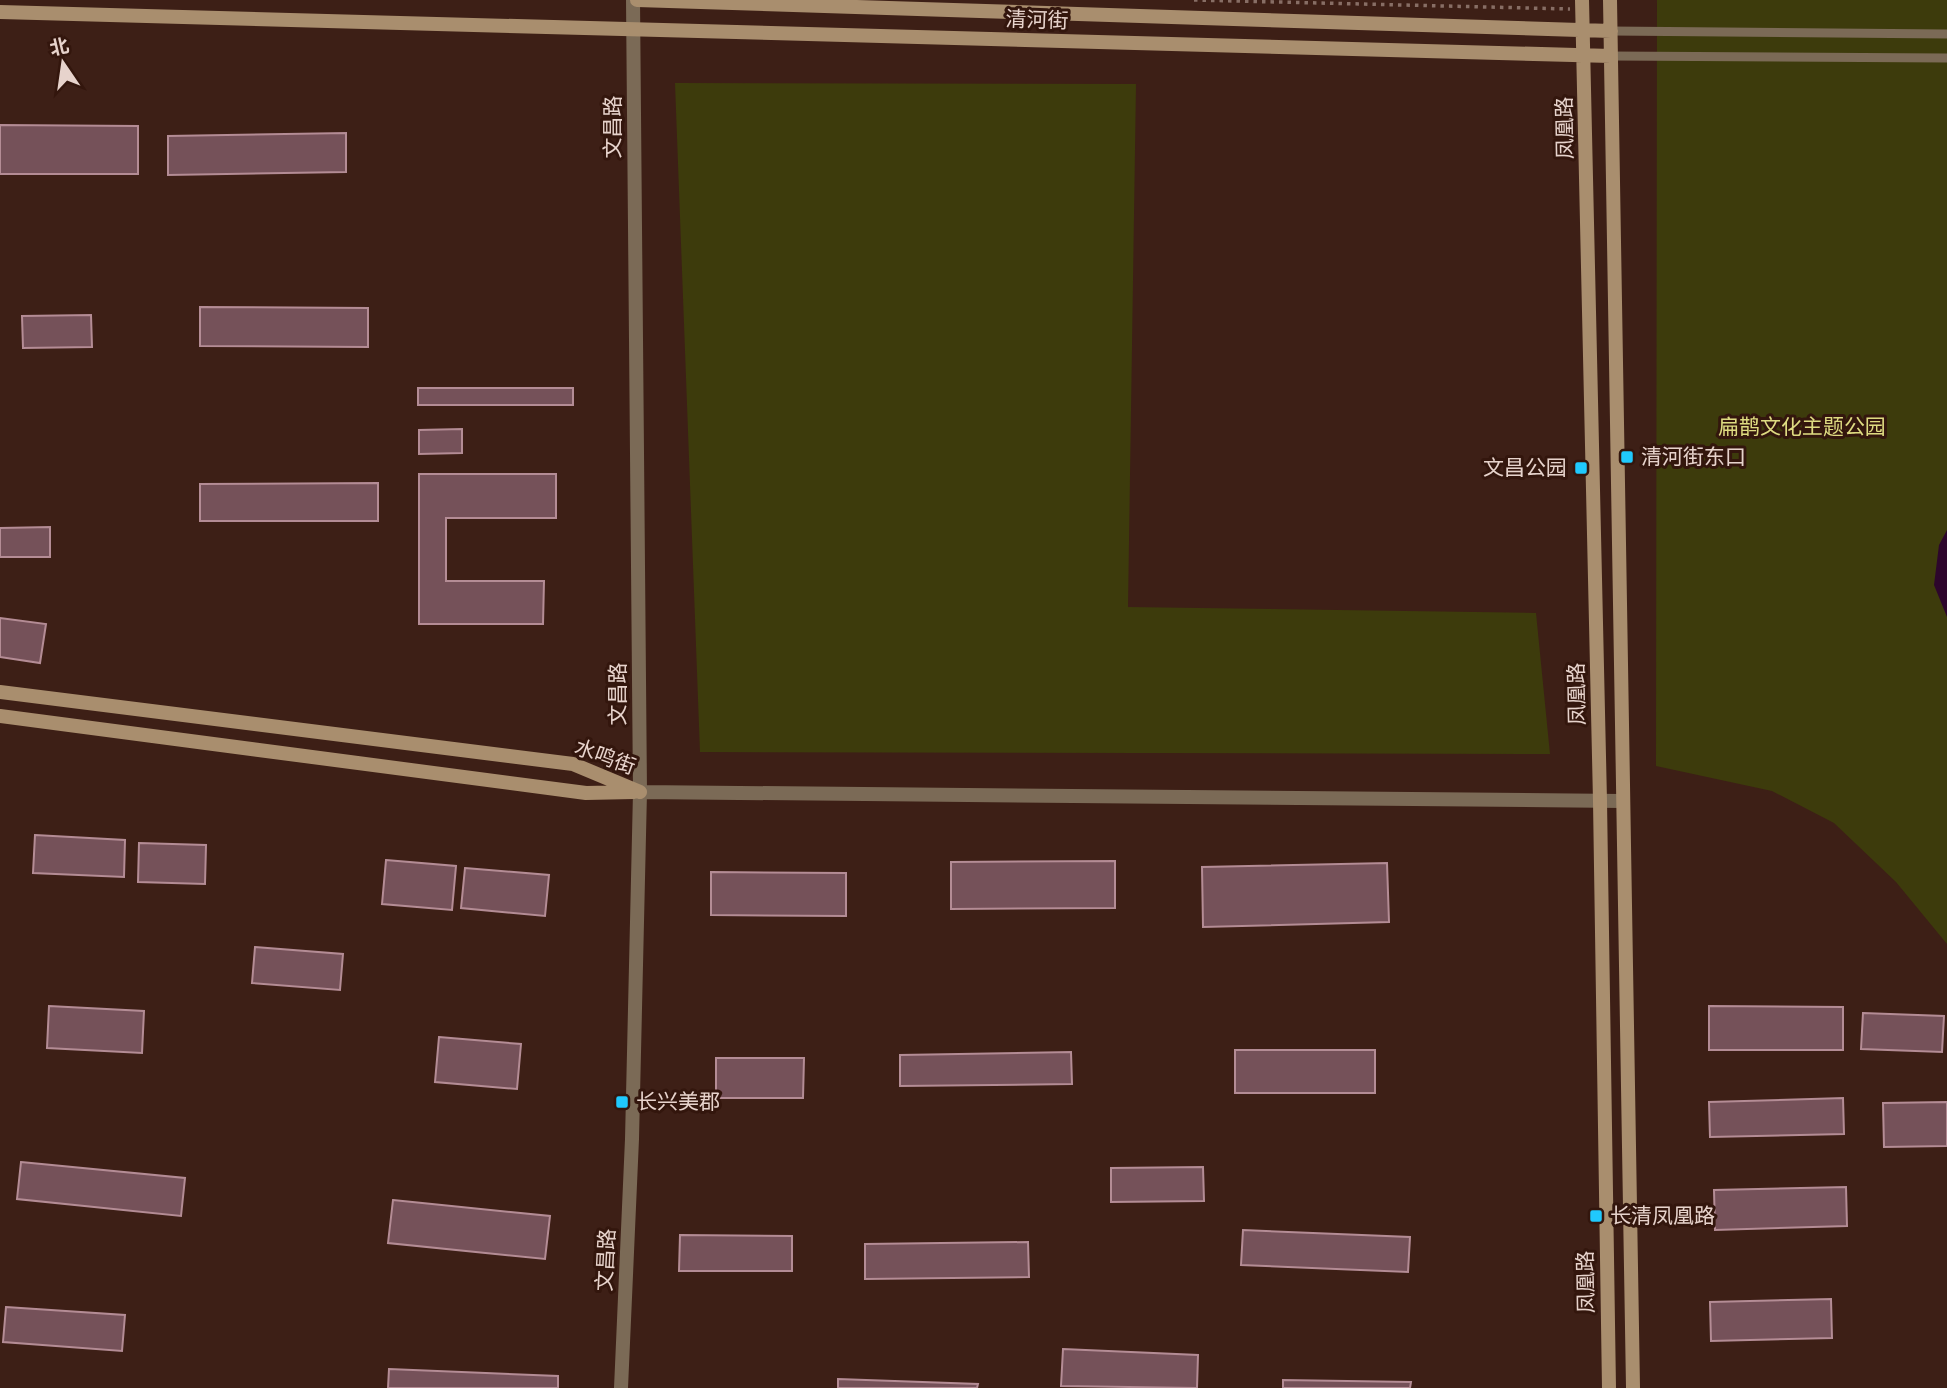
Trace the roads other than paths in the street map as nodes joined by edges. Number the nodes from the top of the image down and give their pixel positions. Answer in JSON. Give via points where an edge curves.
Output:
{"nodes":[{"id":1,"x":635,"y":0,"type":"edge"},
{"id":2,"x":1610,"y":0,"type":"edge"},
{"id":3,"x":1582,"y":5,"type":"edge"},
{"id":4,"x":0,"y":12,"type":"edge"},
{"id":5,"x":634,"y":30,"type":"junction"},
{"id":6,"x":1583,"y":31,"type":"junction"},
{"id":7,"x":1611,"y":31,"type":"junction"},
{"id":8,"x":1947,"y":34,"type":"edge"},
{"id":9,"x":1584,"y":56,"type":"junction"},
{"id":10,"x":1611,"y":56,"type":"junction"},
{"id":11,"x":1947,"y":58,"type":"edge"},
{"id":12,"x":0,"y":692,"type":"edge"},
{"id":13,"x":0,"y":716,"type":"edge"},
{"id":14,"x":640,"y":792,"type":"junction"},
{"id":15,"x":1600,"y":801,"type":"junction"},
{"id":16,"x":1622,"y":802,"type":"junction"},
{"id":17,"x":621,"y":1388,"type":"edge"},
{"id":18,"x":1609,"y":1388,"type":"edge"},
{"id":19,"x":1633,"y":1388,"type":"edge"}],
"edges":[{"from":1,"to":5,"type":"street","name":"文昌路"},
{"from":1,"to":6,"type":"main road","name":"清河街"},
{"from":2,"to":7,"type":"main road","name":"凤凰路"},
{"from":3,"to":6,"type":"main road","name":"凤凰路"},
{"from":4,"to":5,"type":"main road","name":"清河街"},
{"from":5,"to":9,"type":"main road","name":"清河街"},
{"from":5,"to":14,"type":"street","name":"文昌路"},
{"from":6,"to":7,"type":"main road","name":"清河街"},
{"from":6,"to":9,"type":"main road","name":"凤凰路"},
{"from":7,"to":8,"type":"lane"},
{"from":7,"to":10,"type":"main road","name":"凤凰路"},
{"from":9,"to":10,"type":"main road","name":"清河街"},
{"from":9,"to":15,"type":"main road","name":"凤凰路"},
{"from":10,"to":11,"type":"lane"},
{"from":10,"to":16,"type":"main road","name":"凤凰路"},
{"from":12,"to":14,"type":"main road","name":"水鸣街","via":[[573,764]]},
{"from":13,"to":14,"type":"main road","name":"水鸣街","via":[[586,793]]},
{"from":14,"to":15,"type":"street"},
{"from":14,"to":17,"type":"street","name":"文昌路"},
{"from":15,"to":16,"type":"street"},
{"from":15,"to":18,"type":"main road","name":"凤凰路"},
{"from":16,"to":19,"type":"main road","name":"凤凰路"}]}
